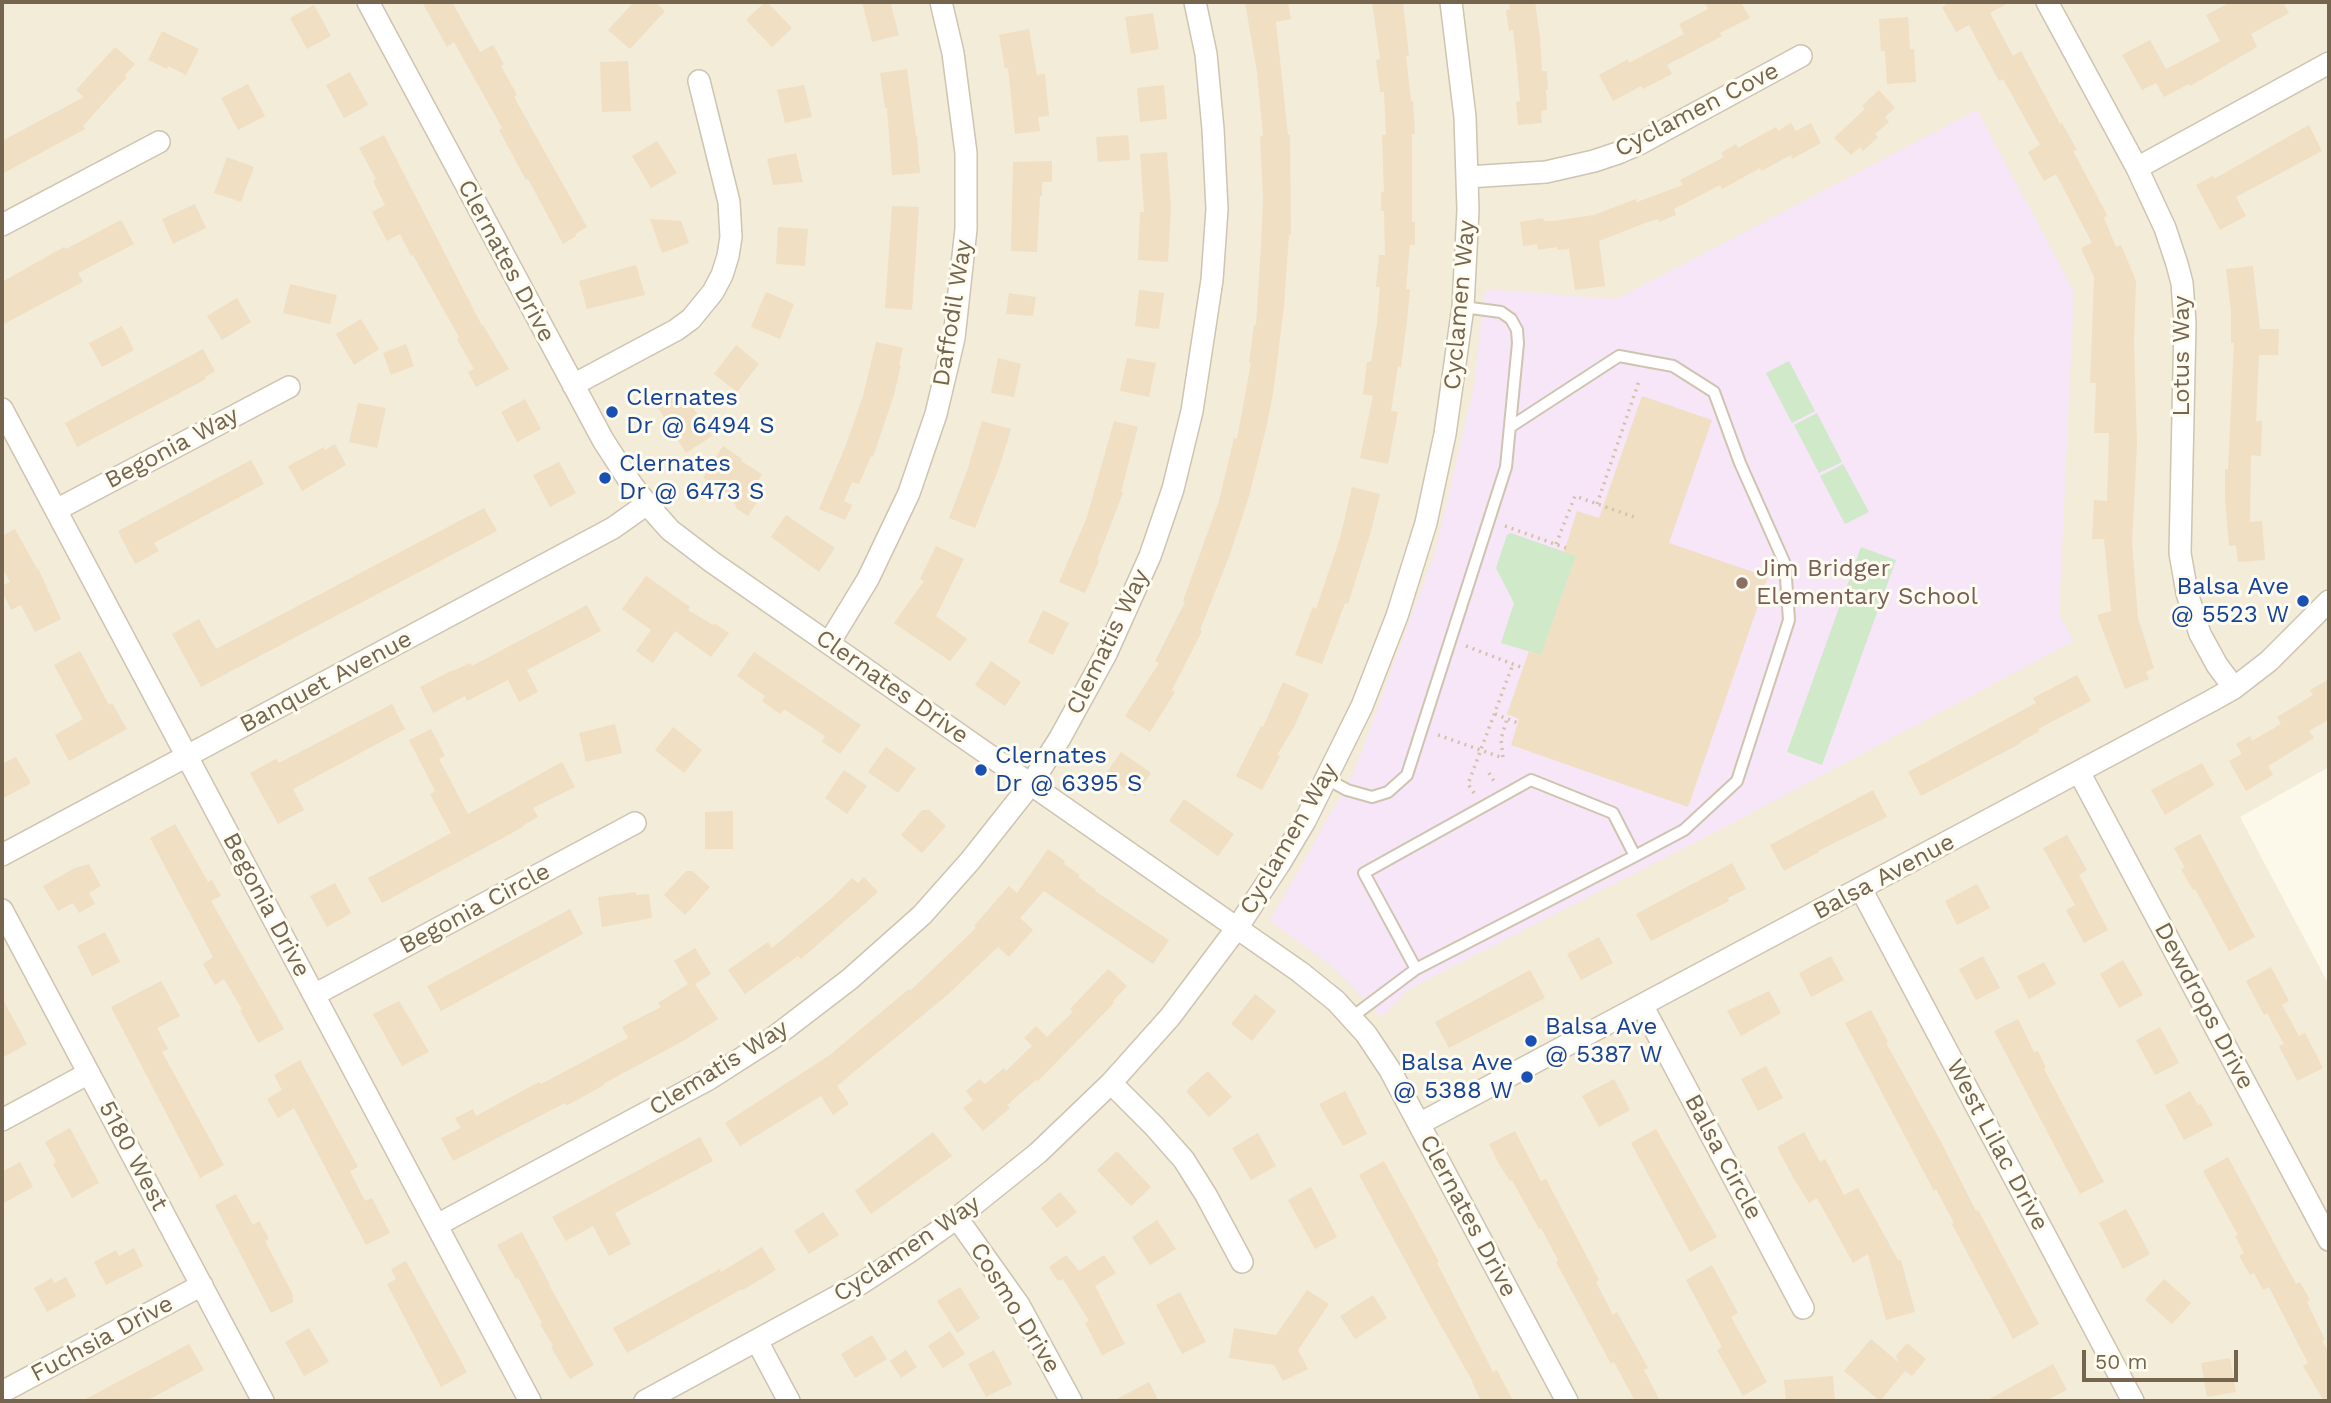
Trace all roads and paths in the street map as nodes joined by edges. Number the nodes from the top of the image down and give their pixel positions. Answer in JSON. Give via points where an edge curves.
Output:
{"nodes":[{"id":1,"x":368,"y":2,"type":"edge"},
{"id":2,"x":942,"y":2,"type":"edge"},
{"id":3,"x":1195,"y":2,"type":"edge"},
{"id":4,"x":1451,"y":2,"type":"edge"},
{"id":5,"x":2048,"y":2,"type":"edge"},
{"id":6,"x":1801,"y":57,"type":"dead end"},
{"id":7,"x":2329,"y":63,"type":"edge"},
{"id":8,"x":699,"y":81,"type":"dead end"},
{"id":9,"x":159,"y":142,"type":"dead end"},
{"id":10,"x":2137,"y":168,"type":"junction"},
{"id":11,"x":1468,"y":177,"type":"junction"},
{"id":12,"x":2,"y":225,"type":"edge"},
{"id":13,"x":1463,"y":307,"type":"junction"},
{"id":14,"x":1639,"y":381,"type":"dead end"},
{"id":15,"x":573,"y":385,"type":"junction"},
{"id":16,"x":289,"y":387,"type":"dead end"},
{"id":17,"x":2,"y":409,"type":"edge"},
{"id":18,"x":1510,"y":427,"type":"junction"},
{"id":19,"x":647,"y":504,"type":"junction"},
{"id":20,"x":1597,"y":504,"type":"junction"},
{"id":21,"x":56,"y":510,"type":"junction"},
{"id":22,"x":1633,"y":517,"type":"dead end"},
{"id":23,"x":1505,"y":526,"type":"dead end"},
{"id":24,"x":1556,"y":544,"type":"junction"},
{"id":25,"x":1566,"y":548,"type":"dead end"},
{"id":26,"x":2329,"y":601,"type":"edge"},
{"id":27,"x":829,"y":643,"type":"junction"},
{"id":28,"x":1466,"y":646,"type":"dead end"},
{"id":29,"x":1513,"y":664,"type":"junction"},
{"id":30,"x":1523,"y":668,"type":"dead end"},
{"id":31,"x":2234,"y":688,"type":"junction"},
{"id":32,"x":1494,"y":714,"type":"junction"},
{"id":33,"x":1507,"y":719,"type":"junction"},
{"id":34,"x":1518,"y":723,"type":"dead end"},
{"id":35,"x":1438,"y":735,"type":"dead end"},
{"id":36,"x":1481,"y":750,"type":"junction"},
{"id":37,"x":187,"y":756,"type":"junction"},
{"id":38,"x":2079,"y":772,"type":"junction"},
{"id":39,"x":1326,"y":779,"type":"junction"},
{"id":40,"x":1031,"y":784,"type":"junction"},
{"id":41,"x":1468,"y":784,"type":"dead end"},
{"id":42,"x":635,"y":824,"type":"dead end"},
{"id":43,"x":2,"y":855,"type":"edge"},
{"id":44,"x":1635,"y":856,"type":"junction"},
{"id":45,"x":1861,"y":889,"type":"junction"},
{"id":46,"x":2,"y":910,"type":"edge"},
{"id":47,"x":1237,"y":928,"type":"junction"},
{"id":48,"x":1416,"y":969,"type":"junction"},
{"id":49,"x":314,"y":995,"type":"junction"},
{"id":50,"x":1642,"y":1005,"type":"junction"},
{"id":51,"x":1352,"y":1017,"type":"junction"},
{"id":52,"x":89,"y":1073,"type":"junction"},
{"id":53,"x":1111,"y":1083,"type":"junction"},
{"id":54,"x":2,"y":1120,"type":"edge"},
{"id":55,"x":1419,"y":1124,"type":"junction"},
{"id":56,"x":957,"y":1218,"type":"junction"},
{"id":57,"x":437,"y":1225,"type":"junction"},
{"id":58,"x":2329,"y":1240,"type":"edge"},
{"id":59,"x":1242,"y":1262,"type":"dead end"},
{"id":60,"x":202,"y":1285,"type":"junction"},
{"id":61,"x":1803,"y":1308,"type":"dead end"},
{"id":62,"x":757,"y":1342,"type":"junction"},
{"id":63,"x":2,"y":1392,"type":"edge"},
{"id":64,"x":264,"y":1401,"type":"edge"},
{"id":65,"x":530,"y":1401,"type":"edge"},
{"id":66,"x":645,"y":1401,"type":"edge"},
{"id":67,"x":789,"y":1401,"type":"edge"},
{"id":68,"x":1071,"y":1401,"type":"edge"},
{"id":69,"x":1567,"y":1401,"type":"edge"},
{"id":70,"x":2133,"y":1401,"type":"edge"}],
"edges":[{"from":1,"to":15,"type":"street","name":"Clernates Drive"},
{"from":2,"to":27,"type":"street","name":"Daffodil Way","via":[[966,153],[966,229],[954,338],[936,414],[909,493],[868,579]]},
{"from":3,"to":40,"type":"street","name":"Clematis Way","via":[[1206,54],[1217,209],[1212,280],[1192,411],[1150,556],[1106,654]]},
{"from":4,"to":11,"type":"street","name":"Cyclamen Way"},
{"from":5,"to":10,"type":"street","name":"Lotus Way"},
{"from":6,"to":11,"type":"street","name":"Cyclamen Cove","via":[[1618,153],[1546,172]]},
{"from":7,"to":10,"type":"street"},
{"from":8,"to":15,"type":"street","via":[[729,202],[728,256],[722,275],[691,319]]},
{"from":9,"to":12,"type":"street"},
{"from":10,"to":31,"type":"street","name":"Lotus Way","via":[[2172,245],[2184,303],[2179,532],[2183,573],[2200,634]]},
{"from":11,"to":13,"type":"street","name":"Cyclamen Way"},
{"from":13,"to":18,"type":"lane","via":[[1501,312],[1517,330]]},
{"from":13,"to":39,"type":"street","name":"Cyclamen Way","via":[[1446,434],[1419,546],[1380,661]]},
{"from":14,"to":20,"type":"path"},
{"from":15,"to":19,"type":"street","name":"Clernates Drive","via":[[617,463]]},
{"from":16,"to":21,"type":"street","name":"Begonia Way"},
{"from":17,"to":21,"type":"street","name":"Begonia Drive"},
{"from":18,"to":39,"type":"lane","via":[[1506,467],[1407,775],[1388,792],[1372,797]]},
{"from":18,"to":44,"type":"lane","via":[[1619,356],[1673,366],[1714,392],[1785,564],[1789,620],[1737,781],[1684,830]]},
{"from":19,"to":27,"type":"street","name":"Clernates Drive","via":[[678,536]]},
{"from":19,"to":37,"type":"street","name":"Banquet Avenue","via":[[612,528]]},
{"from":20,"to":22,"type":"path"},
{"from":20,"to":24,"type":"path","via":[[1574,496]]},
{"from":21,"to":37,"type":"street","name":"Begonia Drive"},
{"from":23,"to":24,"type":"path"},
{"from":24,"to":25,"type":"path"},
{"from":26,"to":31,"type":"street","name":"Balsa Avenue","via":[[2269,661]]},
{"from":27,"to":40,"type":"street","name":"Clernates Drive"},
{"from":28,"to":29,"type":"path"},
{"from":29,"to":30,"type":"path"},
{"from":29,"to":32,"type":"path"},
{"from":31,"to":38,"type":"street","name":"Balsa Avenue"},
{"from":32,"to":33,"type":"path"},
{"from":32,"to":36,"type":"path"},
{"from":33,"to":34,"type":"path"},
{"from":33,"to":36,"type":"path","via":[[1501,738],[1503,758]]},
{"from":35,"to":36,"type":"path"},
{"from":36,"to":41,"type":"path"},
{"from":37,"to":43,"type":"street","name":"Banquet Avenue"},
{"from":37,"to":49,"type":"street","name":"Begonia Drive"},
{"from":38,"to":45,"type":"street","name":"Balsa Avenue"},
{"from":38,"to":58,"type":"street","name":"Dewdrops Drive"},
{"from":39,"to":47,"type":"street","name":"Cyclamen Way","via":[[1280,863]]},
{"from":40,"to":47,"type":"street","name":"Clernates Drive"},
{"from":40,"to":57,"type":"street","name":"Clematis Way","via":[[922,915],[850,979],[773,1038],[709,1079]]},
{"from":42,"to":49,"type":"street","name":"Begonia Circle"},
{"from":44,"to":48,"type":"lane"},
{"from":44,"to":48,"type":"lane","via":[[1613,813],[1531,780],[1364,873]]},
{"from":45,"to":50,"type":"street","name":"Balsa Avenue"},
{"from":45,"to":70,"type":"street","name":"West Lilac Drive"},
{"from":46,"to":52,"type":"street","name":"5180 West"},
{"from":47,"to":51,"type":"street","name":"Clernates Drive","via":[[1319,986]]},
{"from":47,"to":53,"type":"street","name":"Cyclamen Way","via":[[1170,1017]]},
{"from":48,"to":51,"type":"lane"},
{"from":49,"to":57,"type":"street","name":"Begonia Drive"},
{"from":50,"to":55,"type":"street","name":"Balsa Avenue"},
{"from":50,"to":61,"type":"street","name":"Balsa Circle"},
{"from":51,"to":55,"type":"street","name":"Clernates Drive","via":[[1390,1070]]},
{"from":52,"to":54,"type":"street"},
{"from":52,"to":60,"type":"street","name":"5180 West"},
{"from":53,"to":56,"type":"street","name":"Cyclamen Way","via":[[1038,1153]]},
{"from":53,"to":59,"type":"street","via":[[1184,1160]]},
{"from":55,"to":69,"type":"street","name":"Clernates Drive"},
{"from":56,"to":62,"type":"street","name":"Cyclamen Way","via":[[860,1284]]},
{"from":56,"to":68,"type":"street","name":"Cosmo Drive","via":[[1005,1282]]},
{"from":57,"to":65,"type":"street","name":"Begonia Drive"},
{"from":60,"to":63,"type":"street","name":"Fuchsia Drive"},
{"from":60,"to":64,"type":"street","name":"5180 West"},
{"from":62,"to":66,"type":"street","name":"Cyclamen Way"},
{"from":62,"to":67,"type":"street"}]}
